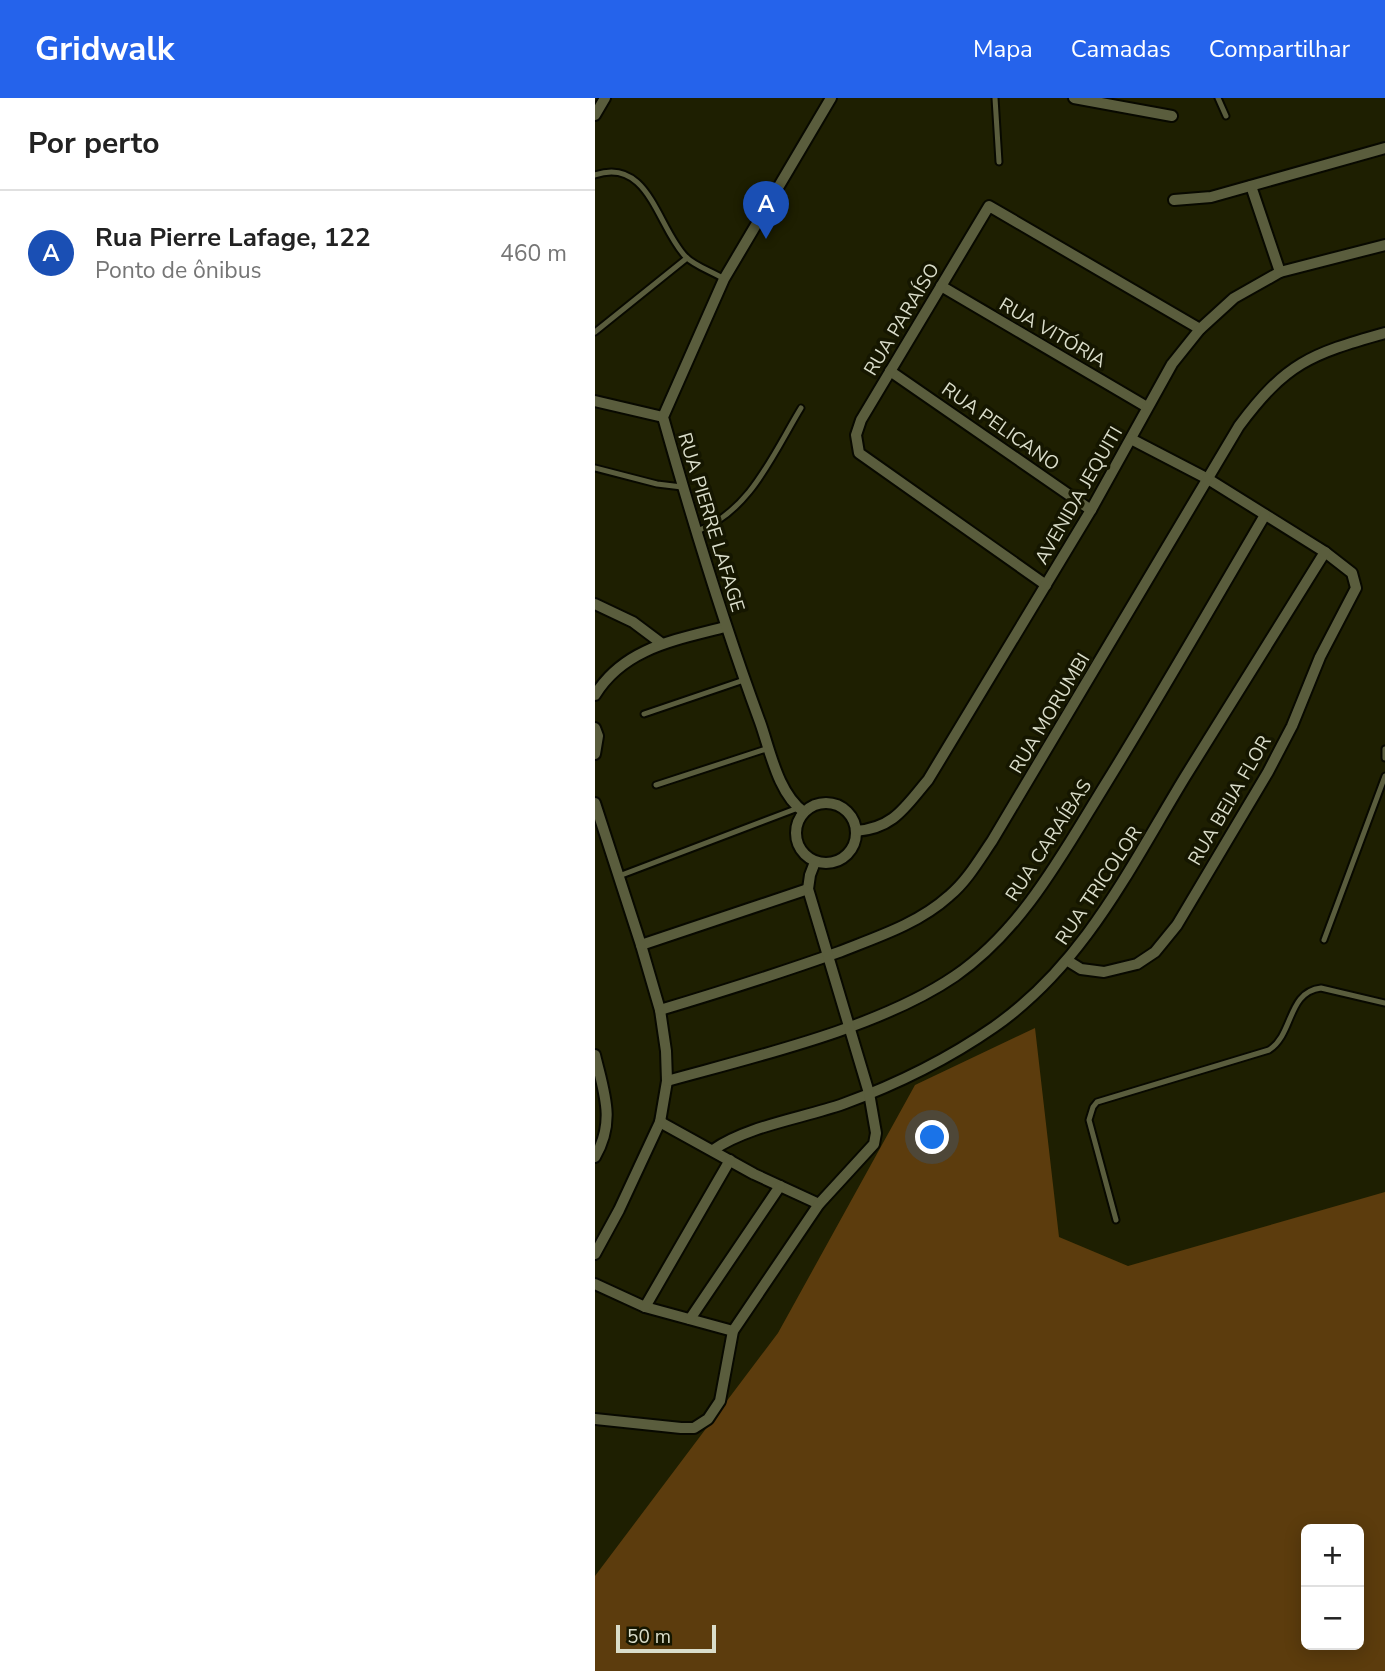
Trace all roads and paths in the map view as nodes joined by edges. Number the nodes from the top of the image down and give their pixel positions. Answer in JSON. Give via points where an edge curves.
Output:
{"nodes":[{"id":1,"x":605,"y":98,"type":"edge"},
{"id":2,"x":831,"y":98,"type":"edge"},
{"id":3,"x":995,"y":98,"type":"edge"},
{"id":4,"x":1074,"y":98,"type":"edge"},
{"id":5,"x":1218,"y":98,"type":"edge"},
{"id":6,"x":595,"y":115,"type":"edge"},
{"id":7,"x":1172,"y":116,"type":"dead end"},
{"id":8,"x":1226,"y":116,"type":"dead end"},
{"id":9,"x":1385,"y":148,"type":"edge"},
{"id":10,"x":999,"y":162,"type":"dead end"},
{"id":11,"x":595,"y":175,"type":"edge"},
{"id":12,"x":1251,"y":186,"type":"junction"},
{"id":13,"x":1174,"y":200,"type":"dead end"},
{"id":14,"x":1385,"y":245,"type":"edge"},
{"id":15,"x":687,"y":258,"type":"junction"},
{"id":16,"x":1279,"y":272,"type":"junction"},
{"id":17,"x":724,"y":279,"type":"junction"},
{"id":18,"x":941,"y":286,"type":"junction"},
{"id":19,"x":1200,"y":329,"type":"junction"},
{"id":20,"x":595,"y":332,"type":"edge"},
{"id":21,"x":1385,"y":333,"type":"edge"},
{"id":22,"x":890,"y":371,"type":"junction"},
{"id":23,"x":595,"y":401,"type":"edge"},
{"id":24,"x":1147,"y":407,"type":"junction"},
{"id":25,"x":801,"y":408,"type":"dead end"},
{"id":26,"x":663,"y":417,"type":"junction"},
{"id":27,"x":1131,"y":439,"type":"junction"},
{"id":28,"x":595,"y":468,"type":"edge"},
{"id":29,"x":1208,"y":479,"type":"junction"},
{"id":30,"x":683,"y":487,"type":"junction"},
{"id":31,"x":1091,"y":510,"type":"junction"},
{"id":32,"x":1265,"y":515,"type":"junction"},
{"id":33,"x":697,"y":531,"type":"junction"},
{"id":34,"x":1325,"y":552,"type":"junction"},
{"id":35,"x":1046,"y":585,"type":"junction"},
{"id":36,"x":595,"y":604,"type":"edge"},
{"id":37,"x":725,"y":627,"type":"junction"},
{"id":38,"x":661,"y":643,"type":"junction"},
{"id":39,"x":744,"y":680,"type":"junction"},
{"id":40,"x":595,"y":695,"type":"edge"},
{"id":41,"x":644,"y":714,"type":"dead end"},
{"id":42,"x":595,"y":728,"type":"edge"},
{"id":43,"x":769,"y":748,"type":"junction"},
{"id":44,"x":1385,"y":749,"type":"edge"},
{"id":45,"x":595,"y":754,"type":"edge"},
{"id":46,"x":1385,"y":758,"type":"edge"},
{"id":47,"x":1385,"y":776,"type":"edge"},
{"id":48,"x":656,"y":785,"type":"dead end"},
{"id":49,"x":595,"y":803,"type":"edge"},
{"id":50,"x":801,"y":810,"type":"junction"},
{"id":51,"x":856,"y":831,"type":"junction"},
{"id":52,"x":815,"y":862,"type":"junction"},
{"id":53,"x":619,"y":876,"type":"junction"},
{"id":54,"x":808,"y":889,"type":"junction"},
{"id":55,"x":1324,"y":940,"type":"dead end"},
{"id":56,"x":641,"y":945,"type":"junction"},
{"id":57,"x":829,"y":955,"type":"junction"},
{"id":58,"x":1068,"y":961,"type":"junction"},
{"id":59,"x":1385,"y":1003,"type":"edge"},
{"id":60,"x":660,"y":1010,"type":"junction"},
{"id":61,"x":849,"y":1026,"type":"junction"},
{"id":62,"x":595,"y":1055,"type":"edge"},
{"id":63,"x":667,"y":1082,"type":"junction"},
{"id":64,"x":869,"y":1093,"type":"junction"},
{"id":65,"x":660,"y":1122,"type":"junction"},
{"id":66,"x":713,"y":1150,"type":"junction"},
{"id":67,"x":595,"y":1157,"type":"edge"},
{"id":68,"x":730,"y":1160,"type":"junction"},
{"id":69,"x":780,"y":1186,"type":"junction"},
{"id":70,"x":819,"y":1204,"type":"junction"},
{"id":71,"x":1116,"y":1220,"type":"dead end"},
{"id":72,"x":595,"y":1254,"type":"edge"},
{"id":73,"x":595,"y":1284,"type":"edge"},
{"id":74,"x":645,"y":1307,"type":"junction"},
{"id":75,"x":690,"y":1319,"type":"junction"},
{"id":76,"x":733,"y":1331,"type":"junction"},
{"id":77,"x":595,"y":1419,"type":"edge"}],
"edges":[{"from":1,"to":6,"type":"street"},
{"from":2,"to":17,"type":"street","name":"RUA PIERRE LAFAGE"},
{"from":3,"to":10,"type":"lane"},
{"from":4,"to":7,"type":"street"},
{"from":5,"to":8,"type":"lane"},
{"from":9,"to":12,"type":"street"},
{"from":11,"to":15,"type":"lane","via":[[629,174],[643,187]]},
{"from":12,"to":13,"type":"street","via":[[1211,197]]},
{"from":12,"to":16,"type":"street"},
{"from":14,"to":16,"type":"street","name":"AVENIDA JEQUITI"},
{"from":15,"to":17,"type":"lane"},
{"from":15,"to":20,"type":"lane"},
{"from":16,"to":19,"type":"street","name":"AVENIDA JEQUITI","via":[[1234,298]]},
{"from":17,"to":26,"type":"street","name":"RUA PIERRE LAFAGE"},
{"from":18,"to":19,"type":"street","name":"RUA PARAÍSO","via":[[989,206]]},
{"from":18,"to":22,"type":"street","name":"RUA PARAÍSO"},
{"from":18,"to":24,"type":"street","name":"RUA VITÓRIA"},
{"from":19,"to":24,"type":"street","name":"AVENIDA JEQUITI"},
{"from":21,"to":29,"type":"street","name":"RUA MORUMBI","via":[[1312,357],[1284,375],[1239,426]]},
{"from":22,"to":31,"type":"street","name":"RUA PELICANO"},
{"from":22,"to":35,"type":"street","name":"RUA PARAÍSO","via":[[861,420],[856,435],[859,453]]},
{"from":23,"to":26,"type":"street"},
{"from":24,"to":27,"type":"street","name":"AVENIDA JEQUITI"},
{"from":25,"to":33,"type":"lane","via":[[746,498],[729,515]]},
{"from":26,"to":30,"type":"street","name":"RUA PIERRE LAFAGE"},
{"from":27,"to":29,"type":"street"},
{"from":27,"to":31,"type":"street","name":"AVENIDA JEQUITI"},
{"from":28,"to":30,"type":"lane"},
{"from":29,"to":32,"type":"street"},
{"from":29,"to":57,"type":"street","name":"RUA MORUMBI","via":[[968,876],[923,915]]},
{"from":30,"to":33,"type":"street","name":"RUA PIERRE LAFAGE"},
{"from":31,"to":35,"type":"street","name":"AVENIDA JEQUITI"},
{"from":32,"to":34,"type":"street"},
{"from":32,"to":61,"type":"street","name":"RUA CARAÍBAS","via":[[1047,879],[1017,919],[956,975]]},
{"from":33,"to":37,"type":"street","name":"RUA PIERRE LAFAGE"},
{"from":34,"to":58,"type":"street","name":"RUA TRICOLOR","via":[[1142,852]]},
{"from":34,"to":58,"type":"street","name":"RUA BEIJA FLOR","via":[[1352,573],[1354,594],[1319,657],[1268,772],[1177,925],[1155,952],[1137,964],[1104,972],[1081,969]]},
{"from":35,"to":51,"type":"street","name":"AVENIDA JEQUITI","via":[[928,780],[884,825]]},
{"from":36,"to":38,"type":"street","via":[[633,622]]},
{"from":37,"to":38,"type":"street"},
{"from":37,"to":39,"type":"street","name":"RUA PIERRE LAFAGE"},
{"from":38,"to":40,"type":"street","via":[[631,657]]},
{"from":39,"to":41,"type":"lane"},
{"from":39,"to":43,"type":"street","name":"RUA PIERRE LAFAGE"},
{"from":42,"to":45,"type":"street"},
{"from":43,"to":48,"type":"lane"},
{"from":43,"to":50,"type":"street","name":"RUA PIERRE LAFAGE","via":[[783,783]]},
{"from":44,"to":46,"type":"lane"},
{"from":47,"to":55,"type":"lane"},
{"from":49,"to":53,"type":"street"},
{"from":50,"to":51,"type":"street","via":[[822,803],[841,807],[849,813]]},
{"from":50,"to":52,"type":"street","via":[[796,840],[806,857]]},
{"from":50,"to":53,"type":"lane"},
{"from":51,"to":52,"type":"street","via":[[844,858]]},
{"from":52,"to":54,"type":"street"},
{"from":53,"to":56,"type":"street"},
{"from":54,"to":56,"type":"street"},
{"from":54,"to":57,"type":"street"},
{"from":56,"to":60,"type":"street"},
{"from":57,"to":60,"type":"street","name":"RUA MORUMBI"},
{"from":57,"to":61,"type":"street"},
{"from":58,"to":64,"type":"street","name":"RUA TRICOLOR","via":[[994,1027]]},
{"from":59,"to":71,"type":"lane","via":[[1313,989],[1298,999],[1281,1041],[1269,1051],[1097,1102],[1089,1120]]},
{"from":60,"to":63,"type":"street"},
{"from":61,"to":63,"type":"street","name":"RUA CARAÍBAS"},
{"from":61,"to":64,"type":"street"},
{"from":62,"to":67,"type":"street","via":[[608,1121]]},
{"from":63,"to":65,"type":"street"},
{"from":64,"to":66,"type":"street","name":"RUA TRICOLOR","via":[[732,1138]]},
{"from":64,"to":70,"type":"street","via":[[874,1144]]},
{"from":65,"to":66,"type":"street"},
{"from":65,"to":72,"type":"street"},
{"from":66,"to":68,"type":"street"},
{"from":68,"to":69,"type":"street"},
{"from":68,"to":74,"type":"street"},
{"from":69,"to":70,"type":"street"},
{"from":69,"to":75,"type":"street"},
{"from":70,"to":76,"type":"street"},
{"from":73,"to":74,"type":"street"},
{"from":74,"to":75,"type":"street"},
{"from":75,"to":76,"type":"street"},
{"from":76,"to":77,"type":"street","via":[[720,1401],[702,1424],[681,1428]]}]}
